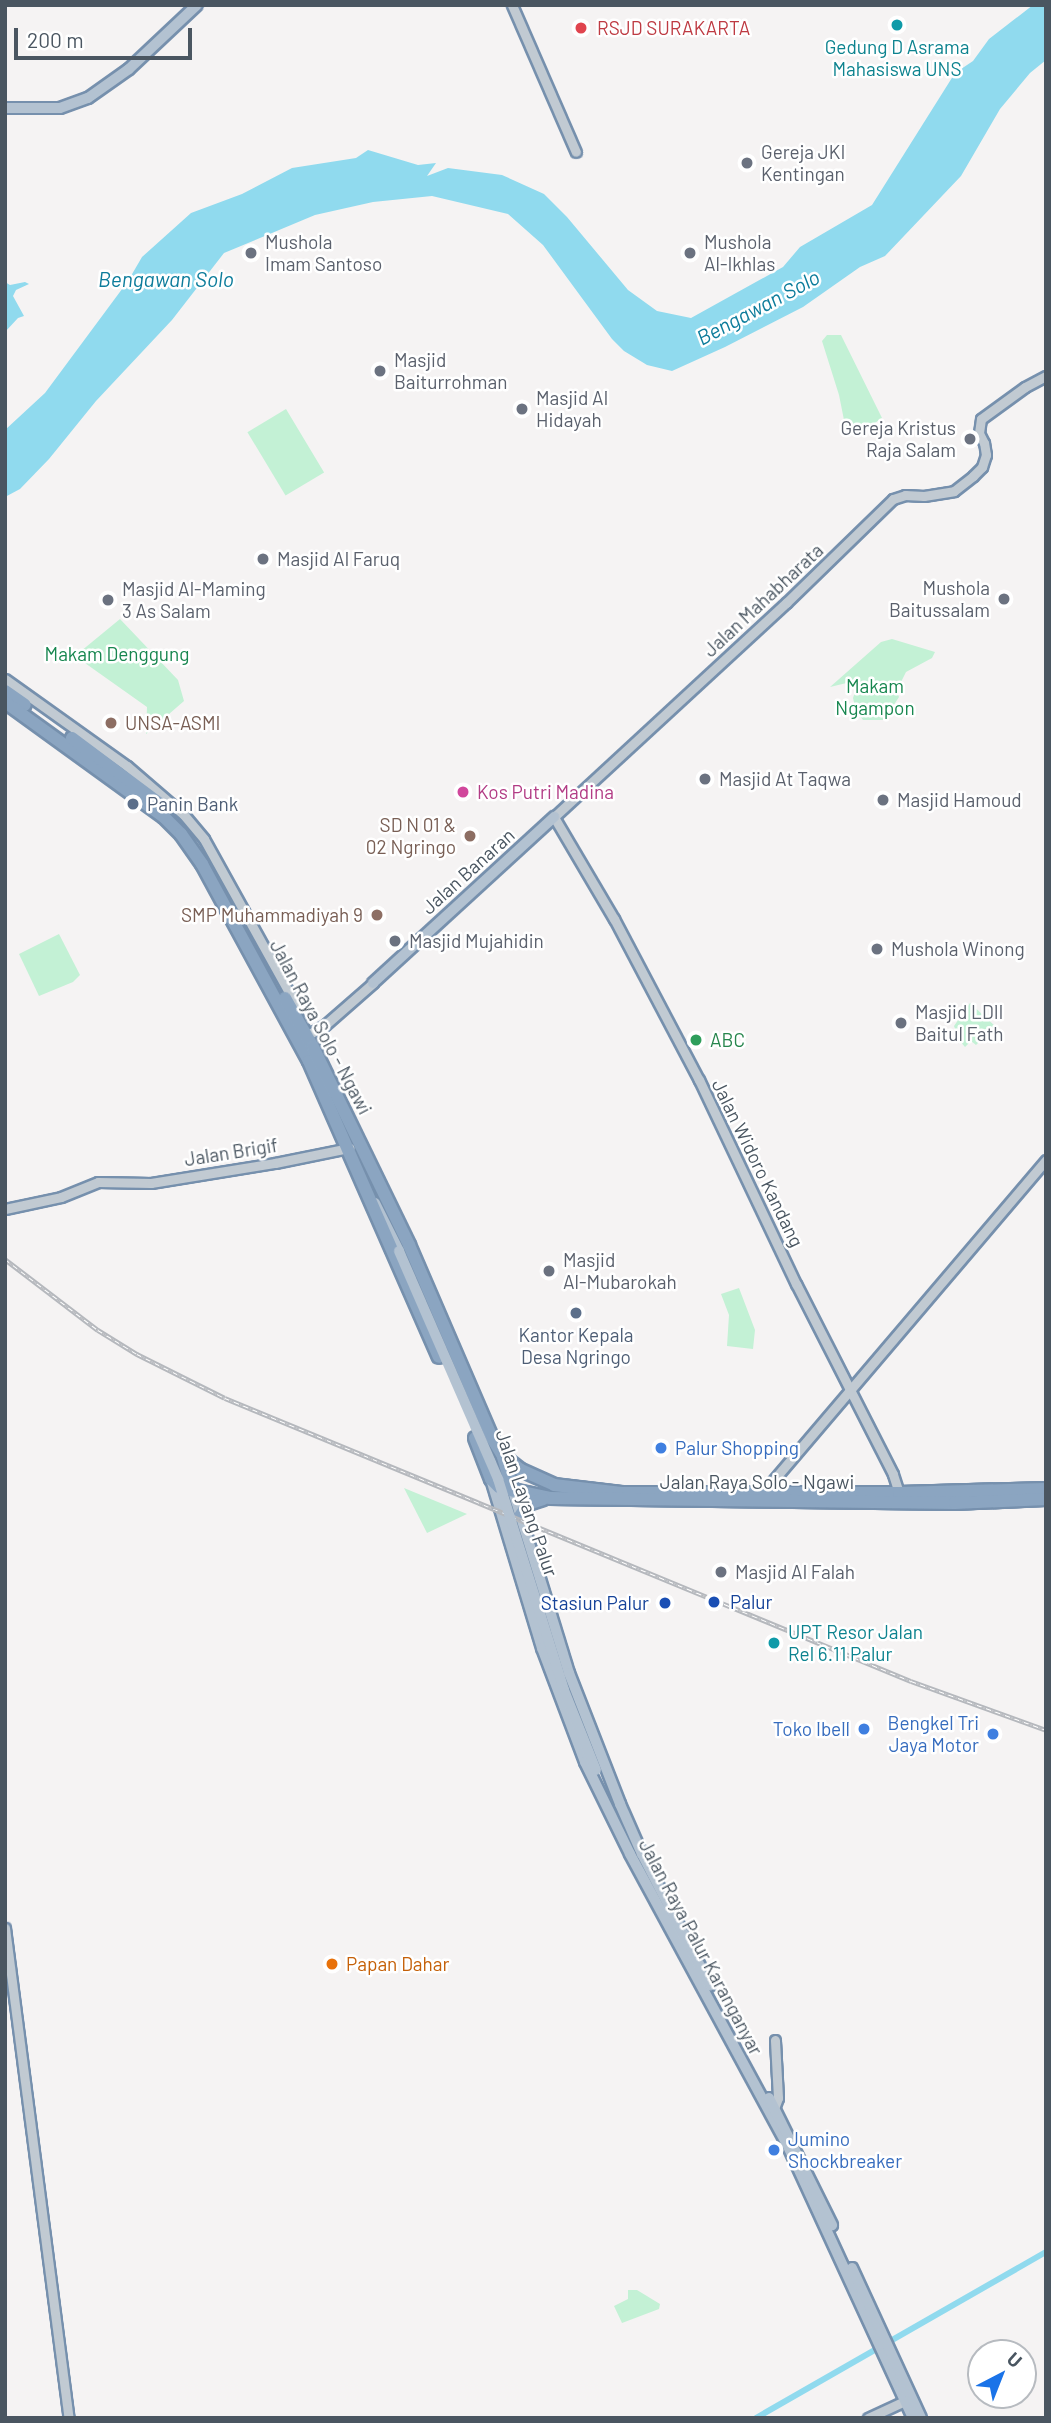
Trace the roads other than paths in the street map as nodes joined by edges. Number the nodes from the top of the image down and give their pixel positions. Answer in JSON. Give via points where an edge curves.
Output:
{"nodes":[{"id":1,"x":197,"y":5,"type":"edge"},
{"id":2,"x":512,"y":5,"type":"edge"},
{"id":3,"x":5,"y":108,"type":"edge"},
{"id":4,"x":576,"y":152,"type":"dead end"},
{"id":5,"x":1046,"y":376,"type":"edge"},
{"id":6,"x":5,"y":679,"type":"edge"},
{"id":7,"x":5,"y":691,"type":"edge"},
{"id":8,"x":5,"y":702,"type":"edge"},
{"id":9,"x":98,"y":750,"type":"junction"},
{"id":10,"x":554,"y":817,"type":"junction"},
{"id":11,"x":373,"y":983,"type":"joint"},
{"id":12,"x":310,"y":1039,"type":"junction"},
{"id":13,"x":349,"y":1148,"type":"junction"},
{"id":14,"x":1043,"y":1163,"type":"edge"},
{"id":15,"x":385,"y":1194,"type":"junction"},
{"id":16,"x":372,"y":1200,"type":"junction"},
{"id":17,"x":5,"y":1209,"type":"edge"},
{"id":18,"x":402,"y":1250,"type":"junction"},
{"id":19,"x":851,"y":1388,"type":"junction"},
{"id":20,"x":492,"y":1438,"type":"junction"},
{"id":21,"x":477,"y":1443,"type":"junction"},
{"id":22,"x":503,"y":1456,"type":"junction"},
{"id":23,"x":484,"y":1461,"type":"junction"},
{"id":24,"x":492,"y":1479,"type":"junction"},
{"id":25,"x":1046,"y":1489,"type":"edge"},
{"id":26,"x":513,"y":1491,"type":"junction"},
{"id":27,"x":769,"y":1491,"type":"junction"},
{"id":28,"x":899,"y":1493,"type":"junction"},
{"id":29,"x":550,"y":1498,"type":"junction"},
{"id":30,"x":1046,"y":1499,"type":"edge"},
{"id":31,"x":520,"y":1516,"type":"junction"},
{"id":32,"x":536,"y":1565,"type":"junction"},
{"id":33,"x":521,"y":1569,"type":"junction"},
{"id":34,"x":624,"y":1828,"type":"junction"},
{"id":35,"x":5,"y":1928,"type":"edge"},
{"id":36,"x":775,"y":2040,"type":"dead end"},
{"id":37,"x":772,"y":2112,"type":"junction"},
{"id":38,"x":909,"y":2399,"type":"junction"},
{"id":39,"x":69,"y":2418,"type":"edge"},
{"id":40,"x":868,"y":2418,"type":"edge"},
{"id":41,"x":913,"y":2418,"type":"edge"},
{"id":42,"x":921,"y":2418,"type":"edge"}],
"edges":[{"from":1,"to":3,"type":"main road","via":[[129,69],[88,98],[60,108]]},
{"from":2,"to":4,"type":"street"},
{"from":5,"to":10,"type":"street","name":"Jalan Mahabharata","via":[[979,424],[985,450],[982,467],[954,491],[905,495],[888,504]]},
{"from":6,"to":9,"type":"street"},
{"from":7,"to":9,"type":"highway","name":"Jalan Raya Solo - Ngawi"},
{"from":8,"to":13,"type":"highway","name":"Jalan Raya Solo - Ngawi","via":[[140,798],[181,834],[202,864],[309,1061]]},
{"from":9,"to":12,"type":"highway","name":"Jalan Raya Solo - Ngawi","via":[[150,789],[214,863]]},
{"from":10,"to":11,"type":"main road","name":"Jalan Banaran"},
{"from":10,"to":19,"type":"street","name":"Jalan Widoro Kandang","via":[[663,1011]]},
{"from":11,"to":12,"type":"street","name":"Jalan Banaran"},
{"from":12,"to":15,"type":"highway","name":"Jalan Raya Solo - Ngawi"},
{"from":13,"to":16,"type":"highway","name":"Jalan Raya Solo - Ngawi"},
{"from":13,"to":17,"type":"street","name":"Jalan Brigif","via":[[150,1183],[112,1181]]},
{"from":14,"to":19,"type":"street"},
{"from":15,"to":18,"type":"main road","name":"Jalan Layang Palur"},
{"from":15,"to":20,"type":"highway","name":"Jalan Raya Solo - Ngawi"},
{"from":16,"to":18,"type":"main road","name":"Jalan Layang Palur"},
{"from":16,"to":21,"type":"highway","name":"Jalan Raya Solo - Ngawi"},
{"from":18,"to":34,"type":"main road","name":"Jalan Layang Palur","bridge":true,"via":[[498,1479],[564,1690]]},
{"from":19,"to":27,"type":"street"},
{"from":19,"to":28,"type":"street","name":"Jalan Widoro Kandang"},
{"from":20,"to":21,"type":"highway","via":[[487,1445]]},
{"from":20,"to":22,"type":"highway","name":"Jalan Raya Solo - Ngawi"},
{"from":21,"to":23,"type":"highway","name":"Jalan Raya Solo - Ngawi"},
{"from":22,"to":23,"type":"highway","via":[[492,1454]]},
{"from":22,"to":26,"type":"highway"},
{"from":22,"to":27,"type":"highway","name":"Jalan Raya Solo - Ngawi","via":[[534,1478],[563,1487],[622,1493]]},
{"from":23,"to":24,"type":"highway","name":"Jalan Raya Solo - Ngawi"},
{"from":24,"to":26,"type":"highway","name":"Jalan Raya Solo - Ngawi"},
{"from":24,"to":33,"type":"main road","name":"Jalan Raya Palur Karanganyar"},
{"from":25,"to":28,"type":"highway","name":"Jalan Raya Solo - Ngawi"},
{"from":26,"to":29,"type":"highway","name":"Jalan Raya Solo - Ngawi"},
{"from":26,"to":31,"type":"main road","name":"Jalan Raya Palur Karanganyar"},
{"from":27,"to":28,"type":"highway","name":"Jalan Raya Solo - Ngawi"},
{"from":29,"to":30,"type":"highway","name":"Jalan Raya Solo - Ngawi","via":[[955,1503]]},
{"from":29,"to":31,"type":"highway","via":[[530,1502]]},
{"from":31,"to":32,"type":"main road","name":"Jalan Raya Palur Karanganyar"},
{"from":32,"to":33,"type":"main road","via":[[524,1564]]},
{"from":32,"to":34,"type":"main road","name":"Jalan Raya Palur Karanganyar"},
{"from":33,"to":34,"type":"main road","name":"Jalan Raya Palur Karanganyar","via":[[564,1709]]},
{"from":34,"to":37,"type":"main road","name":"Jalan Raya Palur Karanganyar"},
{"from":35,"to":39,"type":"street"},
{"from":36,"to":37,"type":"street","via":[[778,2095]]},
{"from":37,"to":38,"type":"main road","name":"Jalan Raya Palur Karanganyar"},
{"from":38,"to":40,"type":"street"},
{"from":38,"to":41,"type":"main road","name":"Jalan Raya Palur Karanganyar"},
{"from":38,"to":42,"type":"main road","name":"Jalan Raya Palur Karanganyar"}]}
